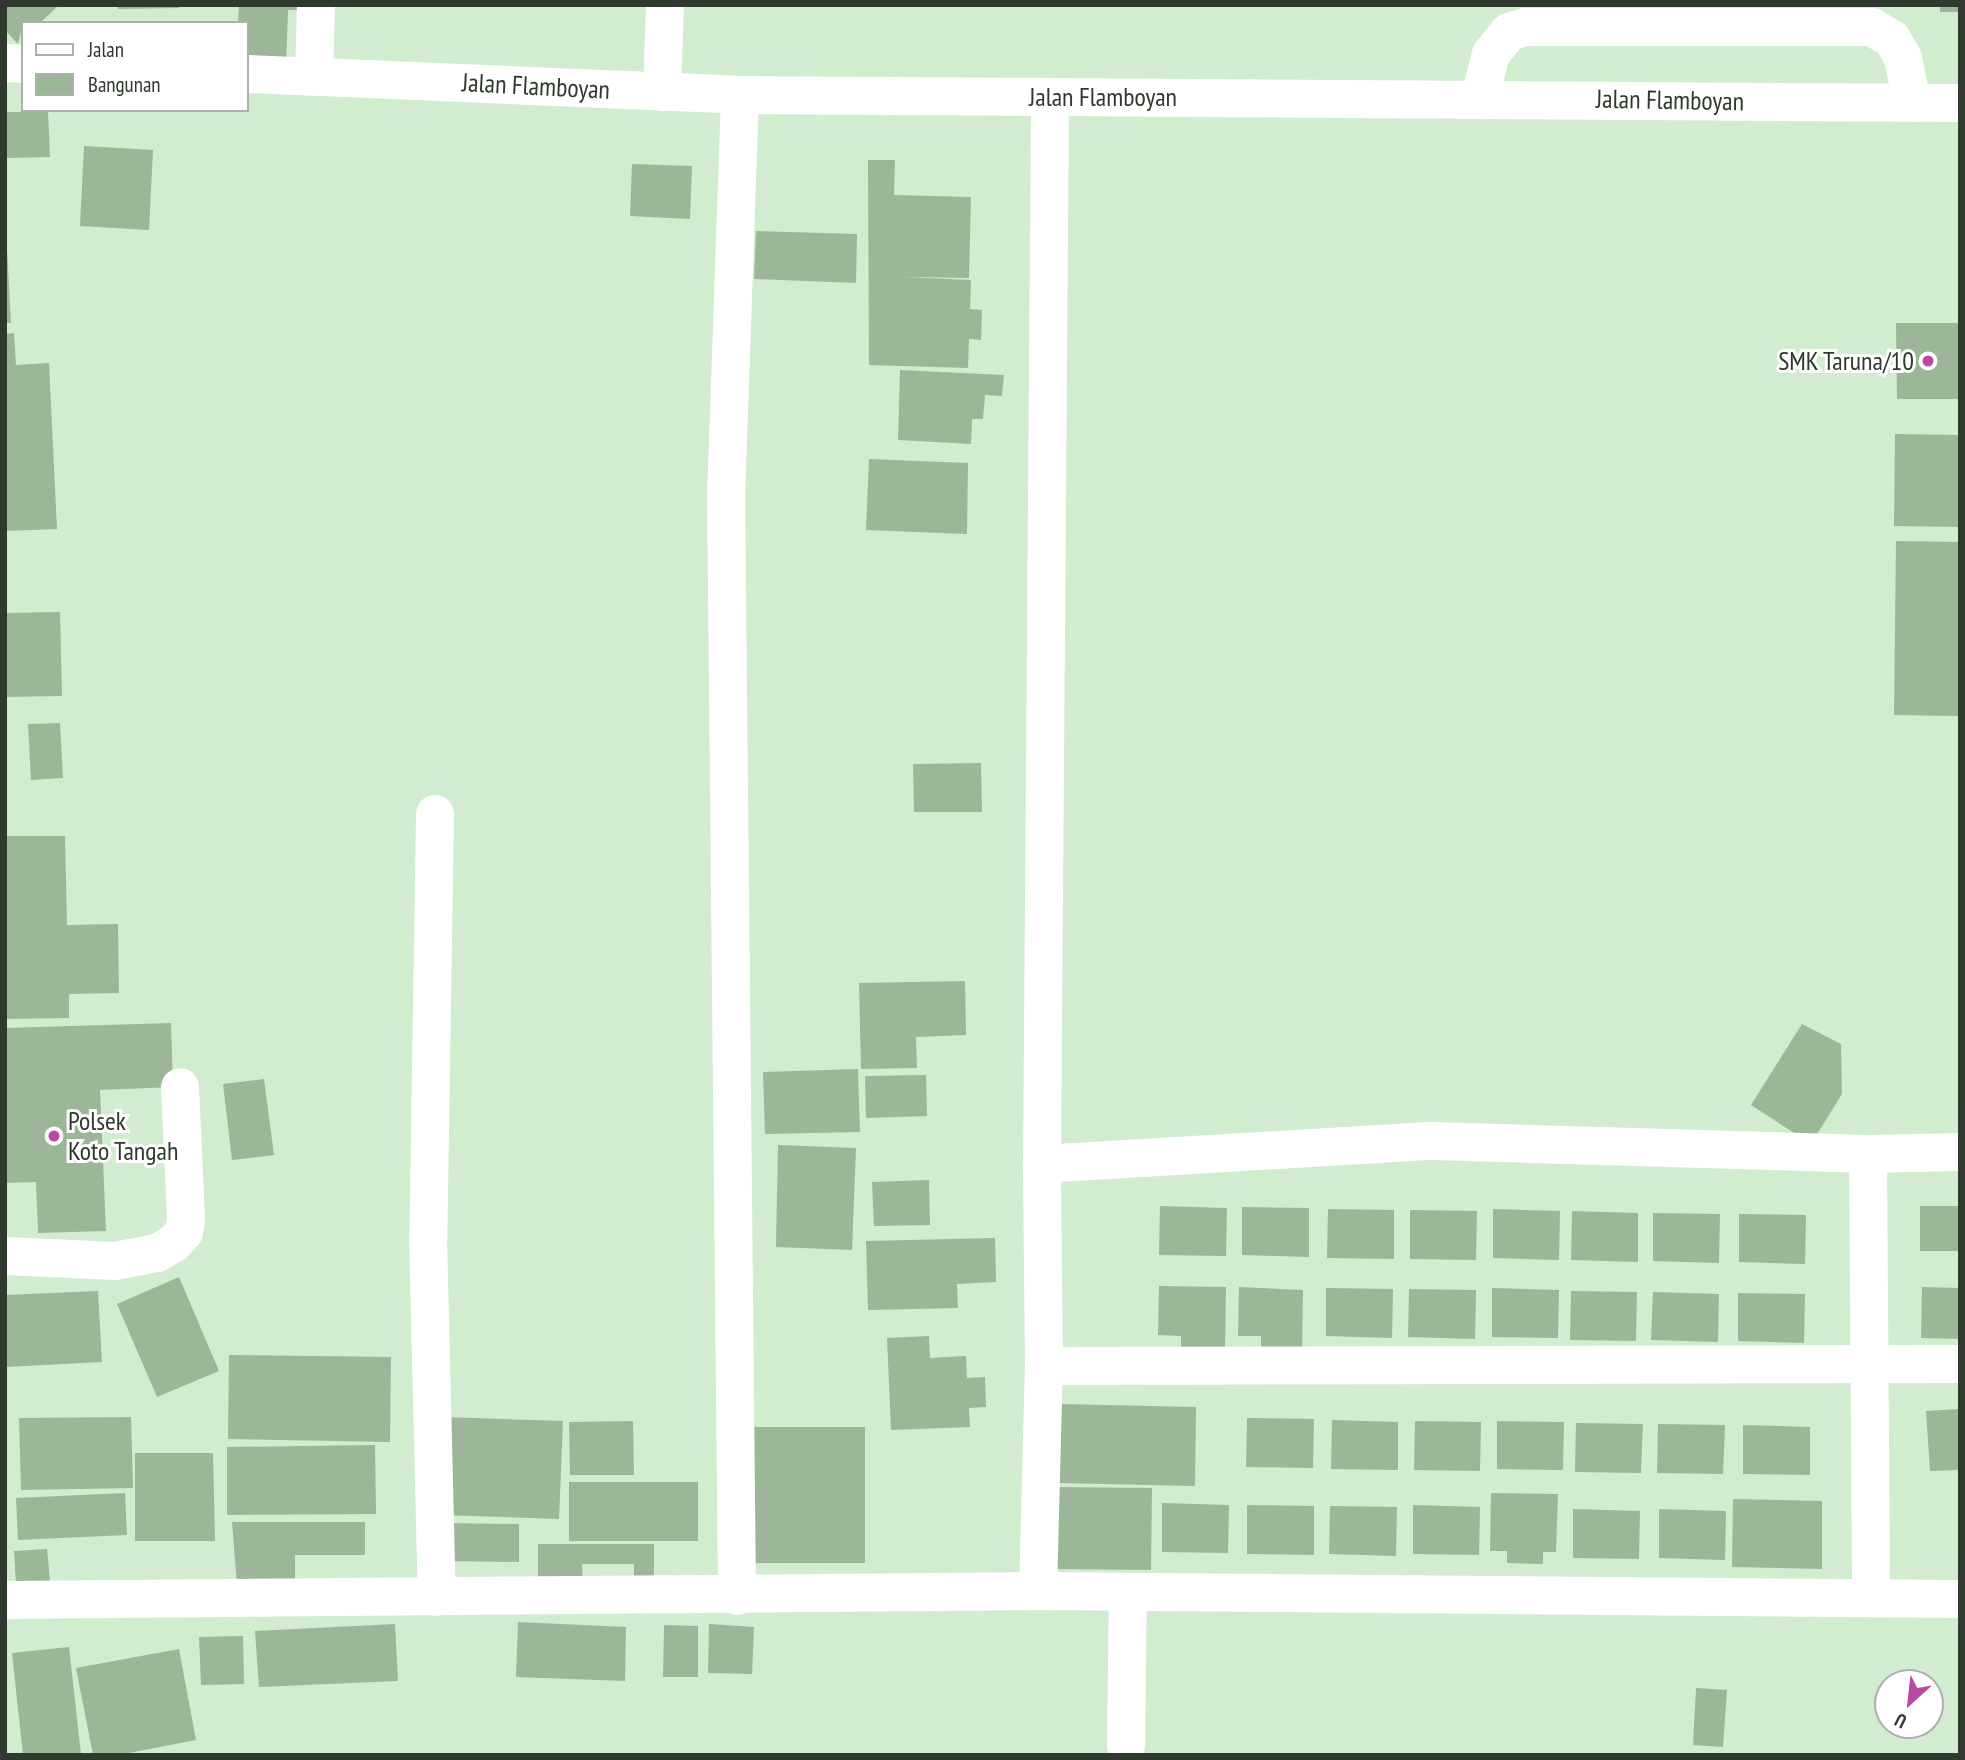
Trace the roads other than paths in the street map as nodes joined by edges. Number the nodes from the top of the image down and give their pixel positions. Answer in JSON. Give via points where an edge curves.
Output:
{"nodes":[{"id":1,"x":316,"y":5,"type":"edge"},
{"id":2,"x":665,"y":5,"type":"edge"},
{"id":3,"x":248,"y":74,"type":"edge"},
{"id":4,"x":314,"y":76,"type":"junction"},
{"id":5,"x":662,"y":92,"type":"junction"},
{"id":6,"x":740,"y":94,"type":"junction"},
{"id":7,"x":1480,"y":97,"type":"junction"},
{"id":8,"x":1050,"y":98,"type":"junction"},
{"id":9,"x":1912,"y":103,"type":"junction"},
{"id":10,"x":1960,"y":103,"type":"edge"},
{"id":11,"x":435,"y":814,"type":"dead end"},
{"id":12,"x":180,"y":1087,"type":"dead end"},
{"id":13,"x":1960,"y":1153,"type":"edge"},
{"id":14,"x":1868,"y":1154,"type":"junction"},
{"id":15,"x":1042,"y":1164,"type":"junction"},
{"id":16,"x":5,"y":1256,"type":"edge"},
{"id":17,"x":1869,"y":1364,"type":"junction"},
{"id":18,"x":1960,"y":1364,"type":"edge"},
{"id":19,"x":1044,"y":1366,"type":"junction"},
{"id":20,"x":1038,"y":1591,"type":"junction"},
{"id":21,"x":1128,"y":1592,"type":"junction"},
{"id":22,"x":737,"y":1596,"type":"junction"},
{"id":23,"x":1871,"y":1596,"type":"junction"},
{"id":24,"x":437,"y":1597,"type":"junction"},
{"id":25,"x":1960,"y":1599,"type":"edge"},
{"id":26,"x":5,"y":1600,"type":"edge"},
{"id":27,"x":1126,"y":1746,"type":"dead end"}],
"edges":[{"from":1,"to":4,"type":"street"},
{"from":2,"to":5,"type":"street"},
{"from":3,"to":4,"type":"street","name":"Jalan Flamboyan"},
{"from":4,"to":5,"type":"street","name":"Jalan Flamboyan"},
{"from":5,"to":6,"type":"street","name":"Jalan Flamboyan"},
{"from":6,"to":8,"type":"street","name":"Jalan Flamboyan"},
{"from":6,"to":22,"type":"street","via":[[726,497]]},
{"from":7,"to":8,"type":"street","name":"Jalan Flamboyan"},
{"from":7,"to":9,"type":"street","name":"Jalan Flamboyan"},
{"from":7,"to":9,"type":"street","via":[[1490,54],[1509,32],[1525,27],[1872,27],[1892,39],[1903,58]]},
{"from":8,"to":15,"type":"street"},
{"from":9,"to":10,"type":"street","name":"Jalan Flamboyan"},
{"from":11,"to":24,"type":"street","via":[[428,1237]]},
{"from":12,"to":16,"type":"street","via":[[187,1219],[174,1244],[157,1253],[116,1261]]},
{"from":13,"to":14,"type":"street"},
{"from":14,"to":15,"type":"street","via":[[1432,1141]]},
{"from":14,"to":17,"type":"street"},
{"from":15,"to":19,"type":"street"},
{"from":17,"to":18,"type":"street"},
{"from":17,"to":19,"type":"street"},
{"from":17,"to":23,"type":"street"},
{"from":19,"to":20,"type":"street"},
{"from":20,"to":21,"type":"street"},
{"from":20,"to":22,"type":"street"},
{"from":21,"to":23,"type":"street"},
{"from":21,"to":27,"type":"street"},
{"from":22,"to":24,"type":"street"},
{"from":23,"to":25,"type":"street"},
{"from":24,"to":26,"type":"street"}]}
